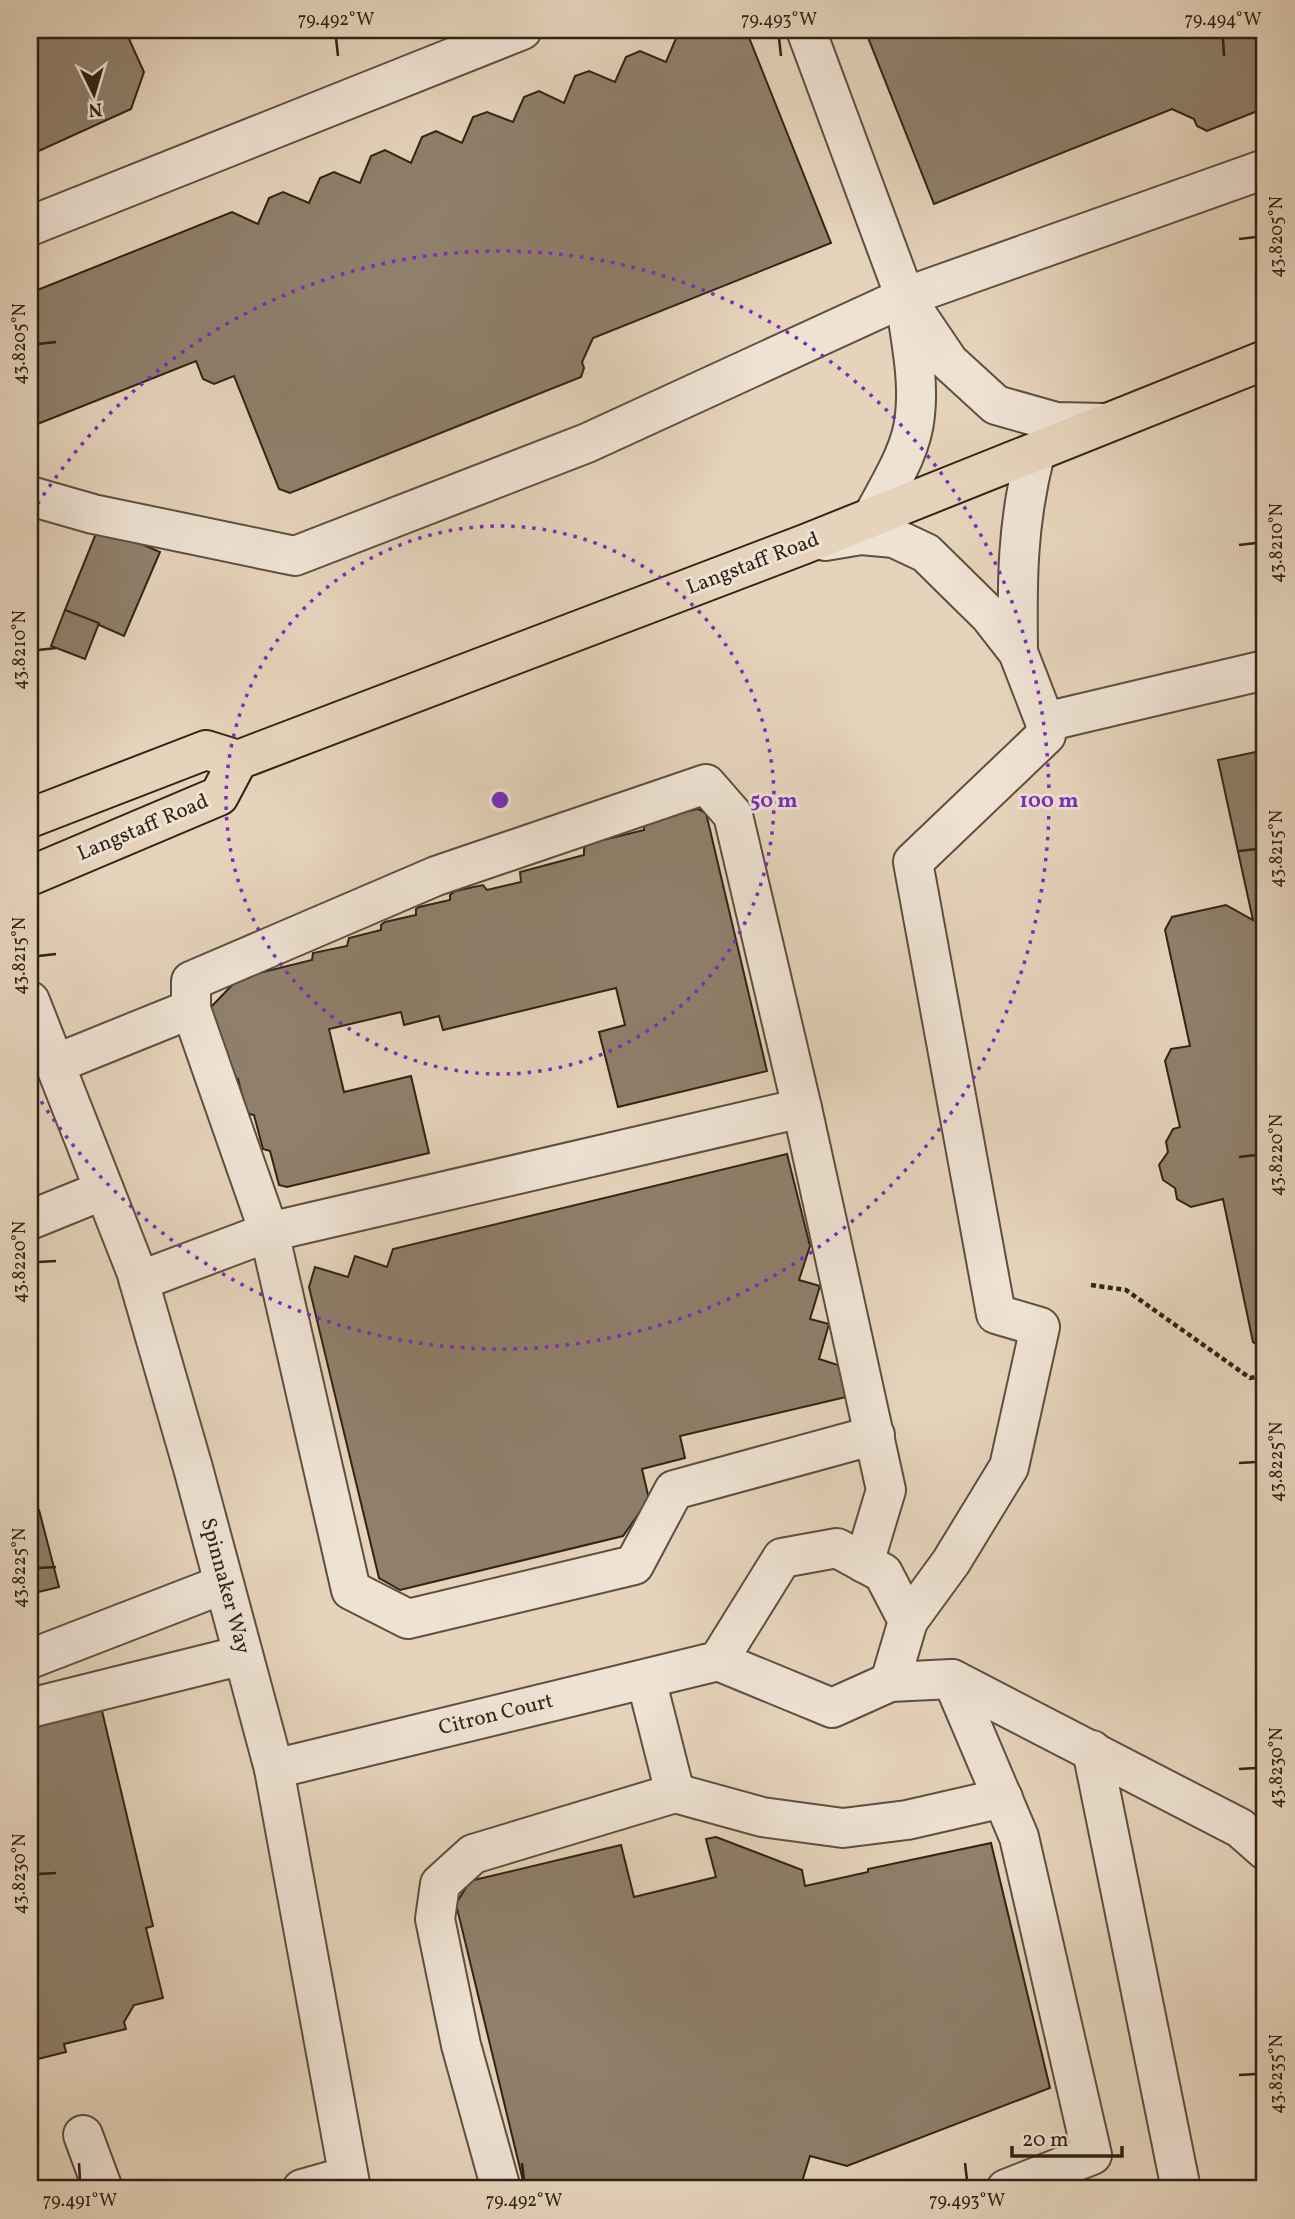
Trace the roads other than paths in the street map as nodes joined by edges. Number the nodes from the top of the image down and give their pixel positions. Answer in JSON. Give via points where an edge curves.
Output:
{"nodes":[{"id":1,"x":522,"y":30,"type":"edge"},
{"id":2,"x":806,"y":30,"type":"edge"},
{"id":3,"x":1265,"y":169,"type":"edge"},
{"id":4,"x":30,"y":226,"type":"edge"},
{"id":5,"x":905,"y":297,"type":"junction"},
{"id":6,"x":1265,"y":360,"type":"edge"},
{"id":7,"x":1107,"y":423,"type":"junction"},
{"id":8,"x":1035,"y":454,"type":"junction"},
{"id":9,"x":30,"y":496,"type":"edge"},
{"id":10,"x":873,"y":516,"type":"junction"},
{"id":11,"x":805,"y":544,"type":"junction"},
{"id":12,"x":1018,"y":652,"type":"junction"},
{"id":13,"x":1265,"y":670,"type":"edge"},
{"id":14,"x":1045,"y":722,"type":"junction"},
{"id":15,"x":239,"y":760,"type":"junction"},
{"id":16,"x":30,"y":818,"type":"edge"},
{"id":17,"x":30,"y":876,"type":"edge"},
{"id":18,"x":30,"y":1002,"type":"edge"},
{"id":19,"x":191,"y":1009,"type":"junction"},
{"id":20,"x":55,"y":1064,"type":"junction"},
{"id":21,"x":802,"y":1108,"type":"junction"},
{"id":22,"x":104,"y":1190,"type":"junction"},
{"id":23,"x":30,"y":1220,"type":"edge"},
{"id":24,"x":269,"y":1232,"type":"junction"},
{"id":25,"x":139,"y":1281,"type":"junction"},
{"id":26,"x":875,"y":1435,"type":"junction"},
{"id":27,"x":864,"y":1563,"type":"junction"},
{"id":28,"x":224,"y":1584,"type":"junction"},
{"id":29,"x":908,"y":1621,"type":"junction"},
{"id":30,"x":243,"y":1655,"type":"junction"},
{"id":31,"x":30,"y":1659,"type":"edge"},
{"id":32,"x":718,"y":1661,"type":"junction"},
{"id":33,"x":646,"y":1679,"type":"junction"},
{"id":34,"x":952,"y":1679,"type":"junction"},
{"id":35,"x":890,"y":1682,"type":"junction"},
{"id":36,"x":30,"y":1709,"type":"edge"},
{"id":37,"x":1092,"y":1750,"type":"junction"},
{"id":38,"x":274,"y":1769,"type":"junction"},
{"id":39,"x":675,"y":1793,"type":"junction"},
{"id":40,"x":1003,"y":1798,"type":"junction"},
{"id":41,"x":1265,"y":1850,"type":"edge"},
{"id":42,"x":83,"y":2135,"type":"dead end"},
{"id":43,"x":1095,"y":2172,"type":"edge"},
{"id":44,"x":349,"y":2183,"type":"edge"},
{"id":45,"x":103,"y":2189,"type":"edge"},
{"id":46,"x":302,"y":2189,"type":"edge"},
{"id":47,"x":501,"y":2189,"type":"edge"},
{"id":48,"x":1006,"y":2189,"type":"edge"},
{"id":49,"x":1181,"y":2189,"type":"edge"}],
"edges":[{"from":1,"to":4,"type":"street"},
{"from":2,"to":5,"type":"street"},
{"from":3,"to":5,"type":"street"},
{"from":5,"to":7,"type":"street","via":[[949,362],[996,404],[1056,422]]},
{"from":5,"to":9,"type":"street","via":[[587,443],[295,556],[93,514]]},
{"from":5,"to":10,"type":"street","via":[[916,382],[915,418],[903,458]]},
{"from":6,"to":7,"type":"main road","name":"Langstaff Road"},
{"from":7,"to":8,"type":"main road","name":"Langstaff Road"},
{"from":8,"to":10,"type":"main road","name":"Langstaff Road"},
{"from":8,"to":12,"type":"street","via":[[1020,527]]},
{"from":10,"to":11,"type":"main road","name":"Langstaff Road"},
{"from":11,"to":12,"type":"street","via":[[861,535],[894,538],[926,553],[990,616]]},
{"from":11,"to":15,"type":"main road","name":"Langstaff Road"},
{"from":12,"to":14,"type":"street"},
{"from":13,"to":14,"type":"street"},
{"from":14,"to":29,"type":"street","via":[[1046,735],[913,862],[996,1314],[1040,1327],[1009,1467],[951,1562]]},
{"from":15,"to":16,"type":"main road","via":[[206,750]]},
{"from":15,"to":17,"type":"main road","name":"Langstaff Road","via":[[219,796]]},
{"from":18,"to":20,"type":"street","name":"Spinnaker Way"},
{"from":19,"to":20,"type":"street"},
{"from":19,"to":21,"type":"street","via":[[191,981],[436,876],[706,784],[733,815]]},
{"from":19,"to":24,"type":"street"},
{"from":20,"to":22,"type":"street","name":"Spinnaker Way"},
{"from":21,"to":24,"type":"street"},
{"from":21,"to":26,"type":"street"},
{"from":22,"to":23,"type":"street"},
{"from":22,"to":25,"type":"street","name":"Spinnaker Way"},
{"from":24,"to":25,"type":"street"},
{"from":24,"to":26,"type":"street","via":[[351,1590],[408,1619],[634,1565],[674,1490]]},
{"from":25,"to":28,"type":"street","name":"Spinnaker Way"},
{"from":26,"to":27,"type":"street","via":[[886,1490]]},
{"from":27,"to":29,"type":"street","via":[[883,1573]]},
{"from":27,"to":32,"type":"street","via":[[837,1548],[782,1558]]},
{"from":28,"to":30,"type":"street","name":"Spinnaker Way"},
{"from":28,"to":31,"type":"street"},
{"from":29,"to":35,"type":"street"},
{"from":30,"to":36,"type":"street"},
{"from":30,"to":38,"type":"street","name":"Spinnaker Way"},
{"from":32,"to":33,"type":"street","name":"Citron Court"},
{"from":32,"to":35,"type":"street","via":[[832,1708]]},
{"from":33,"to":38,"type":"street","name":"Citron Court"},
{"from":33,"to":39,"type":"street"},
{"from":34,"to":35,"type":"street"},
{"from":34,"to":37,"type":"street"},
{"from":34,"to":40,"type":"street"},
{"from":37,"to":41,"type":"street","via":[[1240,1829]]},
{"from":37,"to":49,"type":"street"},
{"from":38,"to":44,"type":"street","name":"Spinnaker Way"},
{"from":39,"to":40,"type":"street","via":[[762,1817],[843,1828],[906,1820]]},
{"from":39,"to":47,"type":"street","via":[[473,1854],[440,1884],[435,1919],[461,2045]]},
{"from":40,"to":43,"type":"street","via":[[1019,1837]]},
{"from":42,"to":45,"type":"street"},
{"from":43,"to":48,"type":"street"},
{"from":44,"to":46,"type":"street"}]}
